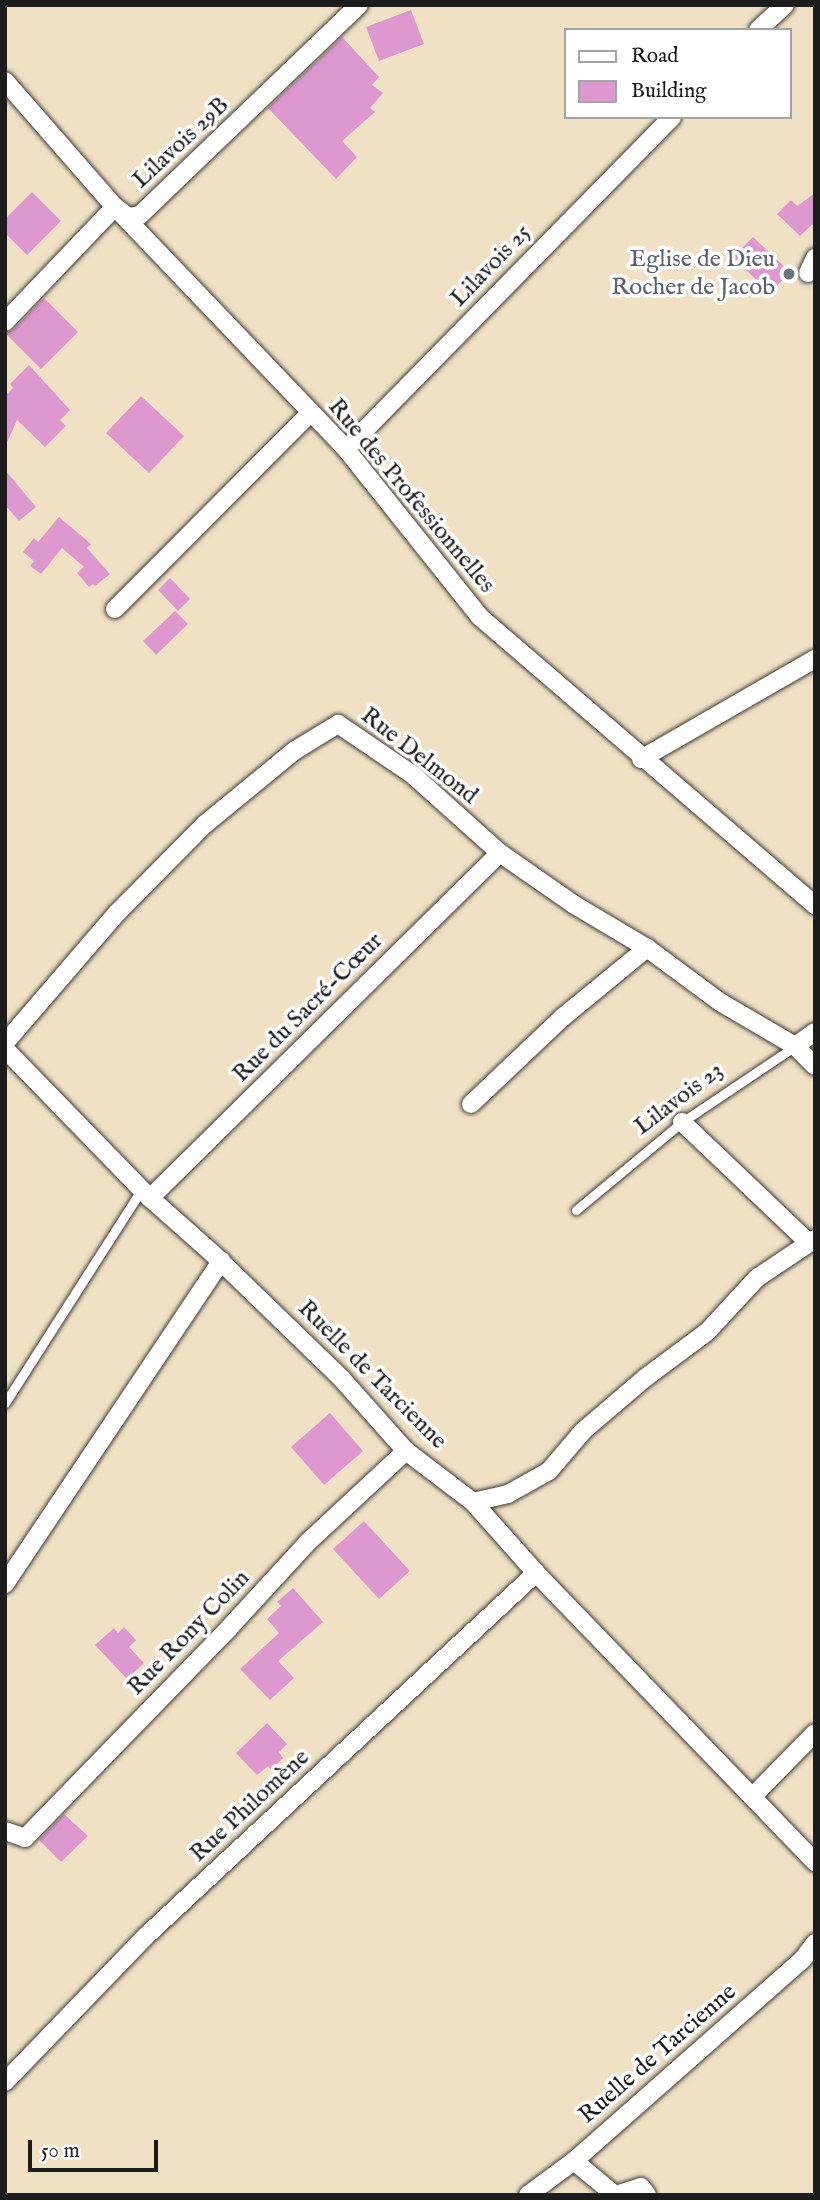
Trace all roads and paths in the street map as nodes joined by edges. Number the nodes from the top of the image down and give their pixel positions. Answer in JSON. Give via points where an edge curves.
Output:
{"nodes":[{"id":1,"x":359,"y":5,"type":"edge"},
{"id":2,"x":785,"y":5,"type":"edge"},
{"id":3,"x":760,"y":28,"type":"edge"},
{"id":4,"x":5,"y":81,"type":"edge"},
{"id":5,"x":670,"y":119,"type":"edge"},
{"id":6,"x":115,"y":207,"type":"junction"},
{"id":7,"x":5,"y":322,"type":"edge"},
{"id":8,"x":310,"y":412,"type":"junction"},
{"id":9,"x":346,"y":449,"type":"junction"},
{"id":10,"x":115,"y":609,"type":"dead end"},
{"id":11,"x":815,"y":659,"type":"edge"},
{"id":12,"x":641,"y":759,"type":"junction"},
{"id":13,"x":500,"y":853,"type":"junction"},
{"id":14,"x":815,"y":905,"type":"edge"},
{"id":15,"x":647,"y":948,"type":"junction"},
{"id":16,"x":815,"y":1032,"type":"edge"},
{"id":17,"x":5,"y":1042,"type":"edge"},
{"id":18,"x":795,"y":1046,"type":"junction"},
{"id":19,"x":5,"y":1049,"type":"edge"},
{"id":20,"x":815,"y":1066,"type":"edge"},
{"id":21,"x":471,"y":1104,"type":"dead end"},
{"id":22,"x":682,"y":1122,"type":"junction"},
{"id":23,"x":146,"y":1193,"type":"junction"},
{"id":24,"x":576,"y":1210,"type":"dead end"},
{"id":25,"x":812,"y":1241,"type":"edge"},
{"id":26,"x":221,"y":1261,"type":"junction"},
{"id":27,"x":5,"y":1403,"type":"edge"},
{"id":28,"x":406,"y":1451,"type":"junction"},
{"id":29,"x":473,"y":1502,"type":"junction"},
{"id":30,"x":536,"y":1573,"type":"junction"},
{"id":31,"x":5,"y":1584,"type":"edge"},
{"id":32,"x":815,"y":1733,"type":"edge"},
{"id":33,"x":753,"y":1796,"type":"junction"},
{"id":34,"x":5,"y":1831,"type":"edge"},
{"id":35,"x":815,"y":1862,"type":"edge"},
{"id":36,"x":815,"y":1943,"type":"edge"},
{"id":37,"x":5,"y":2082,"type":"edge"},
{"id":38,"x":574,"y":2161,"type":"junction"},
{"id":39,"x":528,"y":2195,"type":"edge"},
{"id":40,"x":616,"y":2195,"type":"edge"},
{"id":41,"x":648,"y":2195,"type":"edge"}],
"edges":[{"from":1,"to":6,"type":"street","name":"Lilavois 29B","via":[[140,215],[129,217]]},
{"from":2,"to":3,"type":"street"},
{"from":4,"to":6,"type":"street","name":"Rue des Professionnelles"},
{"from":5,"to":9,"type":"street","name":"Lilavois 25"},
{"from":6,"to":7,"type":"street","name":"Lilavois 29B"},
{"from":6,"to":8,"type":"street","name":"Rue des Professionnelles"},
{"from":8,"to":9,"type":"street","name":"Rue des Professionnelles"},
{"from":8,"to":10,"type":"street"},
{"from":9,"to":12,"type":"street","name":"Rue des Professionnelles","via":[[480,617]]},
{"from":11,"to":12,"type":"street"},
{"from":12,"to":14,"type":"street","name":"Rue des Professionnelles"},
{"from":13,"to":15,"type":"street","name":"Rue Delmond"},
{"from":13,"to":17,"type":"street","name":"Rue Delmond","via":[[413,775],[338,724],[294,751],[204,825],[117,914]]},
{"from":13,"to":23,"type":"street","name":"Rue du Sacré-Cœur"},
{"from":15,"to":18,"type":"street","name":"Rue Delmond","via":[[720,1002]]},
{"from":15,"to":21,"type":"street","via":[[563,1017]]},
{"from":16,"to":18,"type":"street","name":"Lilavois 23"},
{"from":18,"to":20,"type":"street","name":"Rue Delmond"},
{"from":18,"to":22,"type":"lane","name":"Lilavois 23"},
{"from":19,"to":23,"type":"street","name":"Ruelle de Tarcienne"},
{"from":22,"to":24,"type":"lane","name":"Lilavois 23"},
{"from":22,"to":25,"type":"street"},
{"from":23,"to":26,"type":"street","name":"Ruelle de Tarcienne"},
{"from":23,"to":27,"type":"lane","name":"Rue du Sacré-Cœur"},
{"from":25,"to":29,"type":"street","via":[[757,1278],[707,1332],[583,1431],[549,1471],[508,1494]]},
{"from":26,"to":28,"type":"street","name":"Ruelle de Tarcienne","via":[[341,1378]]},
{"from":26,"to":31,"type":"street"},
{"from":28,"to":29,"type":"street","name":"Ruelle de Tarcienne"},
{"from":28,"to":34,"type":"street","name":"Rue Rony Colin","via":[[308,1542],[25,1838]]},
{"from":29,"to":30,"type":"street","name":"Ruelle de Tarcienne"},
{"from":30,"to":33,"type":"street","name":"Ruelle de Tarcienne"},
{"from":30,"to":37,"type":"street","name":"Rue Philomène","via":[[146,1936]]},
{"from":32,"to":33,"type":"street"},
{"from":33,"to":35,"type":"street","name":"Ruelle de Tarcienne"},
{"from":36,"to":38,"type":"street","name":"Ruelle de Tarcienne","via":[[803,1959]]},
{"from":38,"to":39,"type":"street","name":"Ruelle de Tarcienne"},
{"from":38,"to":40,"type":"street"},
{"from":40,"to":41,"type":"street","via":[[641,2188]]}]}
